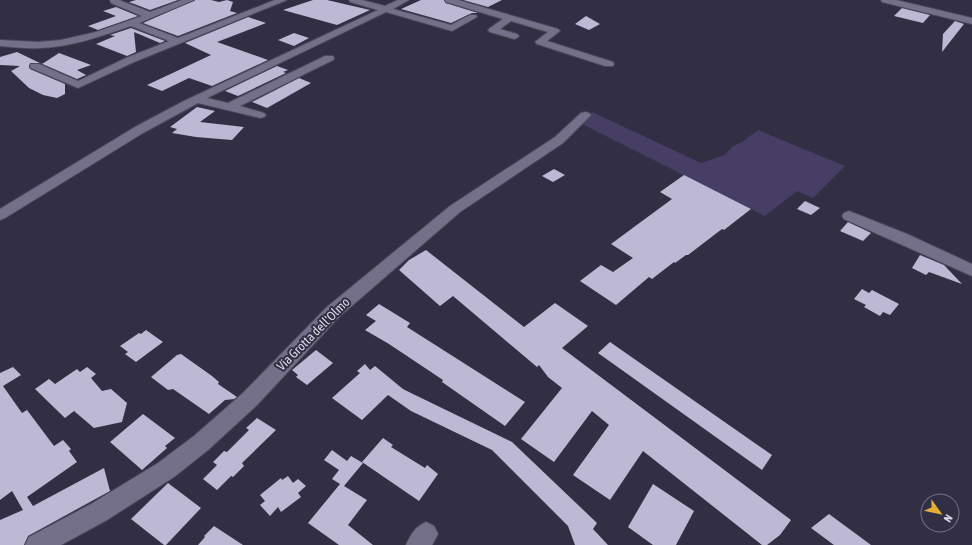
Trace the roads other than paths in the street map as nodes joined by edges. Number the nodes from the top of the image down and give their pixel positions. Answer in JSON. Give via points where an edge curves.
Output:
{"nodes":[{"id":1,"x":263,"y":0,"type":"edge"},
{"id":2,"x":353,"y":0,"type":"edge"},
{"id":3,"x":405,"y":0,"type":"edge"},
{"id":4,"x":449,"y":0,"type":"edge"},
{"id":5,"x":484,"y":0,"type":"edge"},
{"id":6,"x":885,"y":0,"type":"edge"},
{"id":7,"x":114,"y":1,"type":"dead end"},
{"id":8,"x":184,"y":1,"type":"edge"},
{"id":9,"x":279,"y":2,"type":"edge"},
{"id":10,"x":471,"y":6,"type":"junction"},
{"id":11,"x":385,"y":9,"type":"junction"},
{"id":12,"x":148,"y":15,"type":"junction"},
{"id":13,"x":473,"y":17,"type":"dead end"},
{"id":14,"x":510,"y":18,"type":"junction"},
{"id":15,"x":972,"y":21,"type":"edge"},
{"id":16,"x":129,"y":22,"type":"junction"},
{"id":17,"x":514,"y":36,"type":"dead end"},
{"id":18,"x":177,"y":41,"type":"junction"},
{"id":19,"x":0,"y":43,"type":"edge"},
{"id":20,"x":329,"y":58,"type":"dead end"},
{"id":21,"x":609,"y":64,"type":"dead end"},
{"id":22,"x":35,"y":66,"type":"dead end"},
{"id":23,"x":197,"y":99,"type":"junction"},
{"id":24,"x":230,"y":107,"type":"junction"},
{"id":25,"x":260,"y":115,"type":"dead end"},
{"id":26,"x":585,"y":115,"type":"dead end"},
{"id":27,"x":0,"y":215,"type":"edge"},
{"id":28,"x":849,"y":216,"type":"dead end"},
{"id":29,"x":972,"y":270,"type":"edge"},
{"id":30,"x":37,"y":545,"type":"edge"}],
"edges":[{"from":1,"to":9,"type":"street"},
{"from":2,"to":11,"type":"street"},
{"from":3,"to":11,"type":"street"},
{"from":4,"to":10,"type":"street"},
{"from":5,"to":10,"type":"street"},
{"from":6,"to":15,"type":"street"},
{"from":7,"to":12,"type":"street"},
{"from":8,"to":12,"type":"street"},
{"from":9,"to":18,"type":"street"},
{"from":10,"to":14,"type":"street"},
{"from":11,"to":13,"type":"street","via":[[452,28]]},
{"from":11,"to":23,"type":"street"},
{"from":12,"to":16,"type":"street"},
{"from":14,"to":17,"type":"street","via":[[492,30]]},
{"from":14,"to":21,"type":"street","via":[[555,31],[540,42]]},
{"from":16,"to":18,"type":"street"},
{"from":16,"to":19,"type":"street","via":[[72,41],[42,45]]},
{"from":18,"to":22,"type":"street","via":[[78,85]]},
{"from":20,"to":24,"type":"street"},
{"from":23,"to":24,"type":"street"},
{"from":23,"to":27,"type":"street","via":[[139,130]]},
{"from":24,"to":25,"type":"street"},
{"from":26,"to":30,"type":"street","name":"Via Grotta dell'Olmo","via":[[559,140],[455,209],[333,312],[250,399],[201,443],[166,470],[99,512]]},
{"from":28,"to":29,"type":"street"}]}
